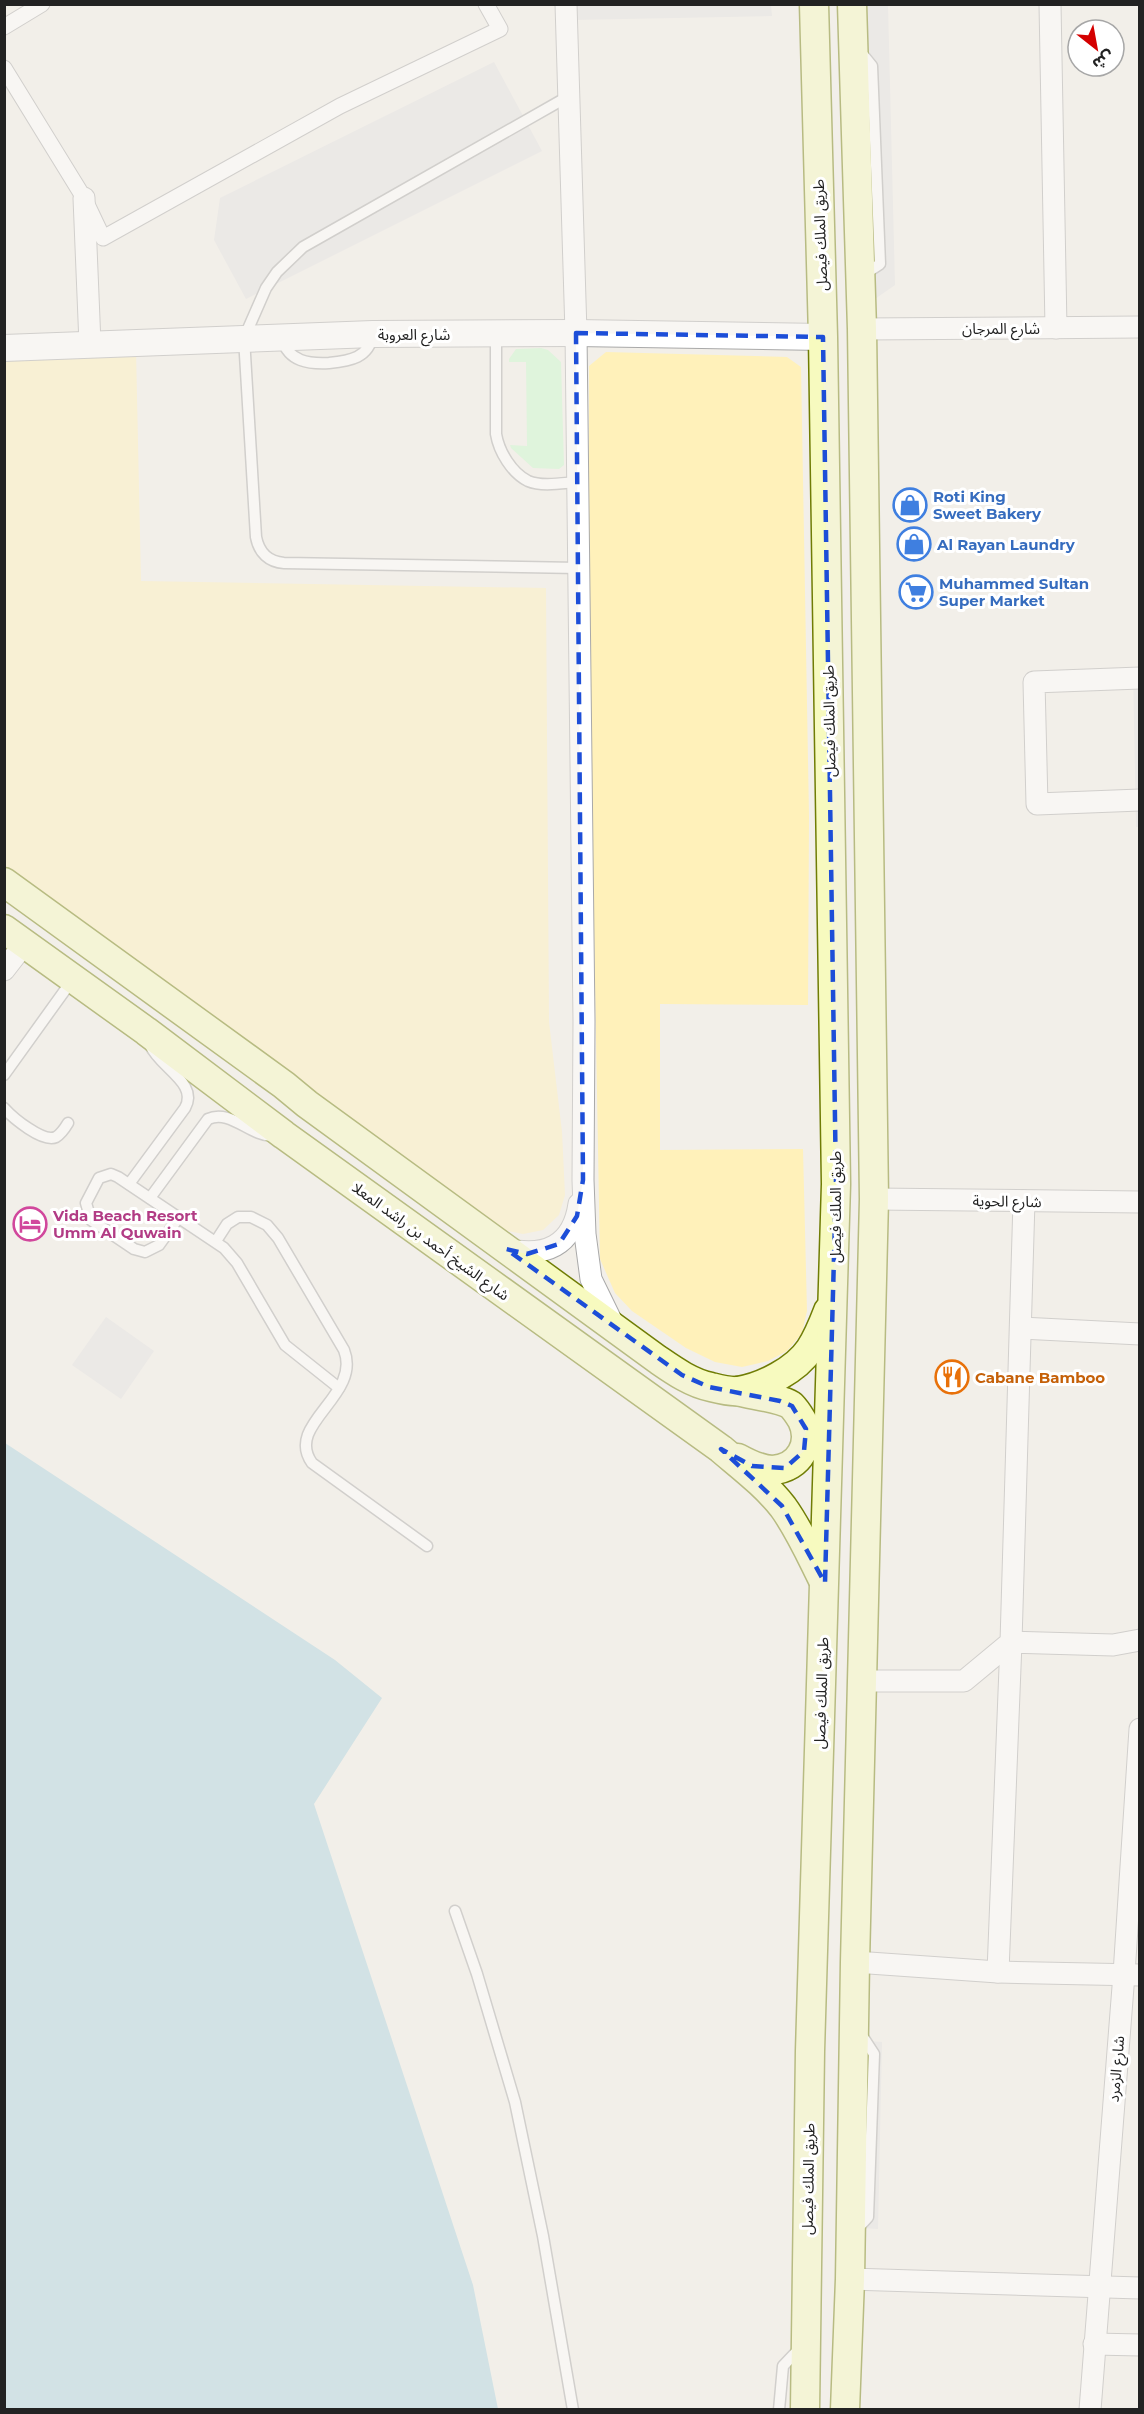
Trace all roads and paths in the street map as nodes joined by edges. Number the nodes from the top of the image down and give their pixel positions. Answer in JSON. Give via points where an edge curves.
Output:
{"nodes":[{"id":1,"x":42,"y":4,"type":"edge"},
{"id":2,"x":486,"y":4,"type":"edge"},
{"id":3,"x":566,"y":4,"type":"edge"},
{"id":4,"x":814,"y":4,"type":"edge"},
{"id":5,"x":852,"y":4,"type":"edge"},
{"id":6,"x":1050,"y":4,"type":"edge"},
{"id":7,"x":4,"y":27,"type":"edge"},
{"id":8,"x":4,"y":68,"type":"edge"},
{"id":9,"x":569,"y":96,"type":"junction"},
{"id":10,"x":84,"y":198,"type":"junction"},
{"id":11,"x":1140,"y":327,"type":"edge"},
{"id":12,"x":1056,"y":328,"type":"junction"},
{"id":13,"x":862,"y":329,"type":"junction"},
{"id":14,"x":496,"y":333,"type":"junction"},
{"id":15,"x":576,"y":333,"type":"junction"},
{"id":16,"x":823,"y":337,"type":"junction"},
{"id":17,"x":244,"y":338,"type":"junction"},
{"id":18,"x":90,"y":344,"type":"junction"},
{"id":19,"x":4,"y":348,"type":"edge"},
{"id":20,"x":577,"y":482,"type":"junction"},
{"id":21,"x":578,"y":568,"type":"junction"},
{"id":22,"x":1139,"y":678,"type":"edge"},
{"id":23,"x":1140,"y":691,"type":"edge"},
{"id":24,"x":1140,"y":800,"type":"edge"},
{"id":25,"x":4,"y":882,"type":"edge"},
{"id":26,"x":15,"y":936,"type":"edge"},
{"id":27,"x":4,"y":970,"type":"edge"},
{"id":28,"x":74,"y":978,"type":"junction"},
{"id":29,"x":146,"y":1031,"type":"junction"},
{"id":30,"x":4,"y":1075,"type":"edge"},
{"id":31,"x":4,"y":1108,"type":"edge"},
{"id":32,"x":68,"y":1123,"type":"dead end"},
{"id":33,"x":284,"y":1135,"type":"junction"},
{"id":34,"x":583,"y":1180,"type":"junction"},
{"id":35,"x":129,"y":1184,"type":"junction"},
{"id":36,"x":150,"y":1198,"type":"junction"},
{"id":37,"x":874,"y":1198,"type":"junction"},
{"id":38,"x":1024,"y":1201,"type":"junction"},
{"id":39,"x":1140,"y":1202,"type":"edge"},
{"id":40,"x":179,"y":1216,"type":"junction"},
{"id":41,"x":216,"y":1241,"type":"junction"},
{"id":42,"x":506,"y":1249,"type":"junction"},
{"id":43,"x":833,"y":1296,"type":"junction"},
{"id":44,"x":1021,"y":1328,"type":"junction"},
{"id":45,"x":616,"y":1329,"type":"junction"},
{"id":46,"x":1140,"y":1334,"type":"edge"},
{"id":47,"x":339,"y":1388,"type":"junction"},
{"id":48,"x":736,"y":1391,"type":"junction"},
{"id":49,"x":721,"y":1449,"type":"junction"},
{"id":50,"x":427,"y":1546,"type":"dead end"},
{"id":51,"x":825,"y":1583,"type":"junction"},
{"id":52,"x":1140,"y":1640,"type":"edge"},
{"id":53,"x":1011,"y":1642,"type":"junction"},
{"id":54,"x":862,"y":1681,"type":"junction"},
{"id":55,"x":1140,"y":1729,"type":"edge"},
{"id":56,"x":1138,"y":1796,"type":"edge"},
{"id":57,"x":455,"y":1911,"type":"dead end"},
{"id":58,"x":855,"y":1962,"type":"junction"},
{"id":59,"x":998,"y":1972,"type":"junction"},
{"id":60,"x":1132,"y":1974,"type":"edge"},
{"id":61,"x":850,"y":2279,"type":"junction"},
{"id":62,"x":1098,"y":2287,"type":"junction"},
{"id":63,"x":1140,"y":2288,"type":"edge"},
{"id":64,"x":806,"y":2344,"type":"junction"},
{"id":65,"x":1094,"y":2344,"type":"junction"},
{"id":66,"x":1140,"y":2345,"type":"edge"},
{"id":67,"x":573,"y":2409,"type":"edge"},
{"id":68,"x":779,"y":2409,"type":"edge"},
{"id":69,"x":805,"y":2409,"type":"edge"},
{"id":70,"x":845,"y":2409,"type":"edge"},
{"id":71,"x":1090,"y":2409,"type":"edge"}],
"edges":[{"from":1,"to":7,"type":"street"},
{"from":2,"to":10,"type":"street","via":[[500,28],[340,106],[103,238]]},
{"from":3,"to":9,"type":"street"},
{"from":4,"to":16,"type":"main road","name":"طريق الملك فيصل"},
{"from":5,"to":13,"type":"main road"},
{"from":6,"to":12,"type":"street"},
{"from":8,"to":10,"type":"street"},
{"from":9,"to":15,"type":"street"},
{"from":9,"to":17,"type":"lane","via":[[303,247],[266,288]]},
{"from":10,"to":18,"type":"street"},
{"from":11,"to":12,"type":"street","name":"شارع المرجان"},
{"from":12,"to":13,"type":"street","name":"شارع المرجان"},
{"from":13,"to":37,"type":"main road"},
{"from":14,"to":15,"type":"street","name":"شارع العروبة"},
{"from":14,"to":17,"type":"street","name":"شارع العروبة"},
{"from":14,"to":20,"type":"lane","via":[[496,434],[504,459],[527,480]]},
{"from":15,"to":16,"type":"street","name":"شارع العروبة"},
{"from":15,"to":20,"type":"street"},
{"from":16,"to":43,"type":"main road","name":"طريق الملك فيصل","via":[[836,1184]]},
{"from":17,"to":18,"type":"street","name":"شارع العروبة"},
{"from":17,"to":21,"type":"lane","via":[[256,537],[265,556],[277,563]]},
{"from":18,"to":19,"type":"street","name":"شارع العروبة"},
{"from":20,"to":21,"type":"street"},
{"from":21,"to":34,"type":"street"},
{"from":22,"to":23,"type":"street"},
{"from":22,"to":24,"type":"street","via":[[1034,682],[1037,804]]},
{"from":25,"to":42,"type":"main road"},
{"from":26,"to":27,"type":"street"},
{"from":26,"to":28,"type":"main road","name":"شارع الشيخ أحمد بن راشد المعلا"},
{"from":28,"to":29,"type":"main road","name":"شارع الشيخ أحمد بن راشد المعلا"},
{"from":28,"to":30,"type":"lane"},
{"from":29,"to":33,"type":"main road","name":"شارع الشيخ أحمد بن راشد المعلا"},
{"from":29,"to":35,"type":"lane","via":[[156,1057],[185,1085],[189,1097]]},
{"from":31,"to":32,"type":"lane","via":[[45,1138],[55,1138]]},
{"from":33,"to":36,"type":"lane","via":[[265,1136],[225,1117],[214,1116],[204,1123]]},
{"from":33,"to":49,"type":"main road","name":"شارع الشيخ أحمد بن راشد المعلا"},
{"from":34,"to":42,"type":"street","via":[[578,1216],[571,1232],[559,1244],[527,1254]]},
{"from":34,"to":45,"type":"street","via":[[591,1279]]},
{"from":35,"to":36,"type":"lane"},
{"from":35,"to":40,"type":"lane","via":[[111,1174],[99,1178],[86,1203],[91,1220],[134,1249],[145,1252],[159,1245]]},
{"from":36,"to":40,"type":"lane"},
{"from":37,"to":38,"type":"street","name":"شارع الحوية"},
{"from":37,"to":54,"type":"main road"},
{"from":38,"to":39,"type":"street","name":"شارع الحوية"},
{"from":38,"to":44,"type":"street"},
{"from":40,"to":41,"type":"lane"},
{"from":41,"to":47,"type":"lane","via":[[237,1263],[285,1345]]},
{"from":41,"to":47,"type":"lane","via":[[227,1224],[238,1217],[251,1216],[273,1231],[344,1350],[348,1370]]},
{"from":42,"to":45,"type":"main road"},
{"from":43,"to":48,"type":"main road","via":[[808,1351],[790,1368],[761,1384]]},
{"from":43,"to":51,"type":"main road","name":"طريق الملك فيصل"},
{"from":44,"to":46,"type":"street"},
{"from":44,"to":53,"type":"street"},
{"from":45,"to":48,"type":"main road","via":[[682,1375],[709,1387]]},
{"from":47,"to":50,"type":"lane","via":[[307,1437],[308,1457]]},
{"from":48,"to":49,"type":"main road","via":[[792,1406],[806,1429],[807,1440],[797,1460],[772,1470],[752,1466]]},
{"from":49,"to":51,"type":"main road","name":"شارع الشيخ أحمد بن راشد المعلا","via":[[782,1506]]},
{"from":51,"to":64,"type":"main road","name":"طريق الملك فيصل","via":[[810,2051]]},
{"from":52,"to":53,"type":"street","via":[[1113,1645]]},
{"from":53,"to":54,"type":"street","via":[[964,1681]]},
{"from":53,"to":59,"type":"street"},
{"from":54,"to":58,"type":"main road"},
{"from":55,"to":56,"type":"street","name":"شارع الزمرد"},
{"from":56,"to":60,"type":"street","name":"شارع الزمرد"},
{"from":57,"to":67,"type":"lane","via":[[515,2102]]},
{"from":58,"to":59,"type":"street"},
{"from":58,"to":61,"type":"main road"},
{"from":59,"to":60,"type":"street"},
{"from":60,"to":62,"type":"street","name":"شارع الزمرد"},
{"from":61,"to":62,"type":"street"},
{"from":61,"to":70,"type":"main road"},
{"from":62,"to":63,"type":"street"},
{"from":62,"to":65,"type":"street","name":"شارع الزمرد"},
{"from":64,"to":68,"type":"lane","via":[[783,2366]]},
{"from":64,"to":69,"type":"main road","name":"طريق الملك فيصل"},
{"from":65,"to":66,"type":"street"},
{"from":65,"to":71,"type":"street","name":"شارع الزمرد"}]}
